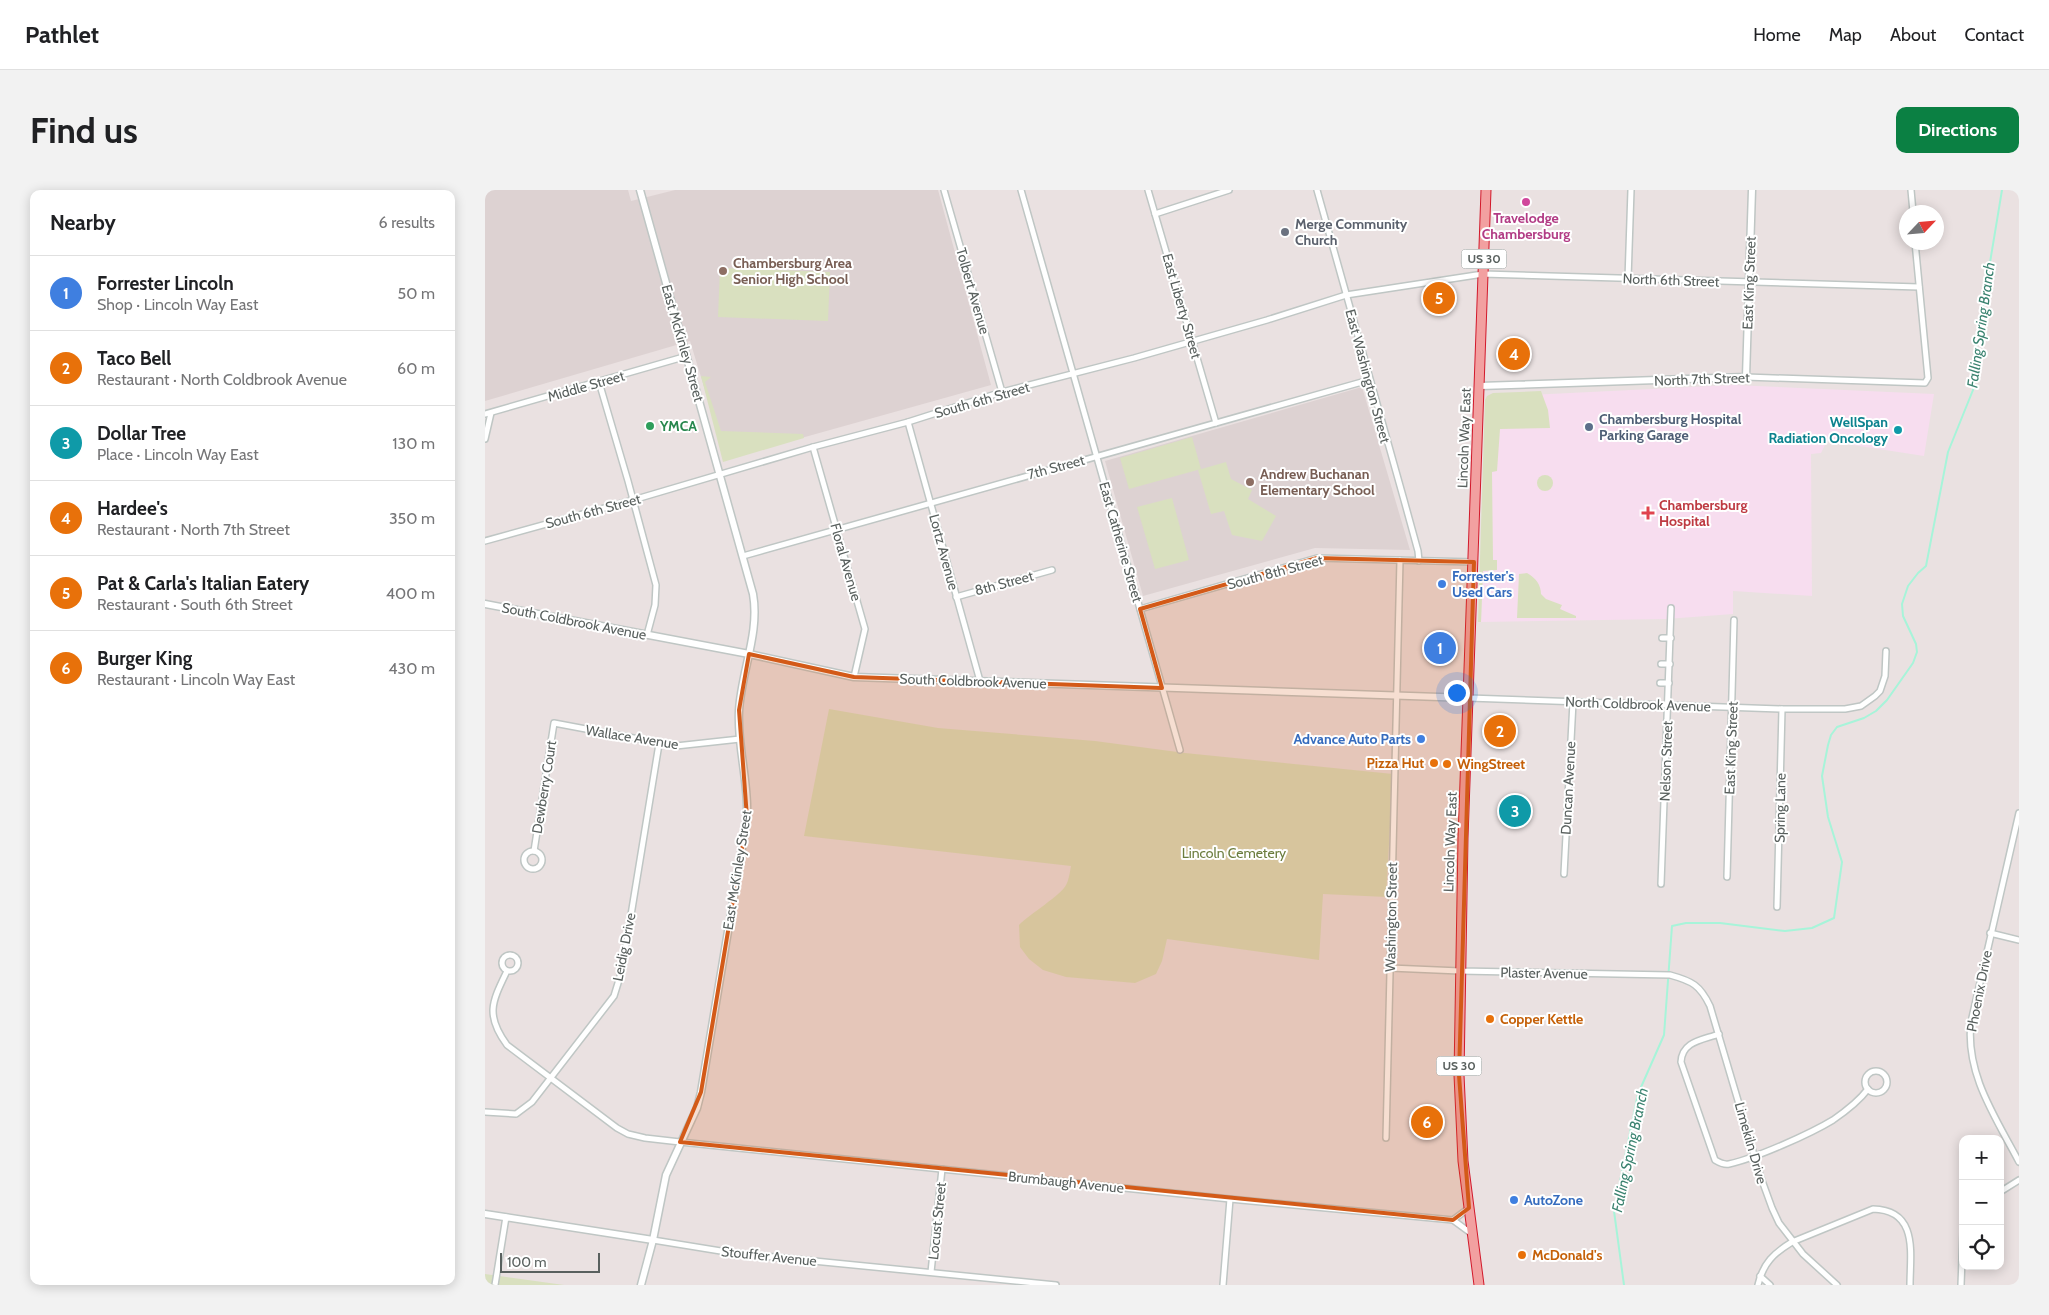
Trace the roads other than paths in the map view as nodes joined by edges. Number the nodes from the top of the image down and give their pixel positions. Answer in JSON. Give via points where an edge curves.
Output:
{"nodes":[{"id":1,"x":640,"y":190,"type":"edge"},
{"id":2,"x":944,"y":190,"type":"edge"},
{"id":3,"x":1021,"y":190,"type":"edge"},
{"id":4,"x":1148,"y":190,"type":"edge"},
{"id":5,"x":1229,"y":190,"type":"edge"},
{"id":6,"x":1317,"y":190,"type":"edge"},
{"id":7,"x":1487,"y":190,"type":"edge"},
{"id":8,"x":1631,"y":190,"type":"edge"},
{"id":9,"x":1752,"y":190,"type":"edge"},
{"id":10,"x":1911,"y":190,"type":"edge"},
{"id":11,"x":1912,"y":205,"type":"edge"},
{"id":12,"x":1155,"y":214,"type":"junction"},
{"id":13,"x":1916,"y":250,"type":"edge"},
{"id":14,"x":1483,"y":274,"type":"junction"},
{"id":15,"x":1628,"y":279,"type":"junction"},
{"id":16,"x":1749,"y":282,"type":"junction"},
{"id":17,"x":1919,"y":287,"type":"junction"},
{"id":18,"x":1346,"y":295,"type":"junction"},
{"id":19,"x":1193,"y":340,"type":"junction"},
{"id":20,"x":687,"y":356,"type":"junction"},
{"id":21,"x":1073,"y":375,"type":"junction"},
{"id":22,"x":1746,"y":377,"type":"junction"},
{"id":23,"x":1369,"y":380,"type":"junction"},
{"id":24,"x":599,"y":382,"type":"junction"},
{"id":25,"x":1480,"y":386,"type":"junction"},
{"id":26,"x":1002,"y":392,"type":"junction"},
{"id":27,"x":488,"y":414,"type":"edge"},
{"id":28,"x":908,"y":422,"type":"junction"},
{"id":29,"x":1216,"y":423,"type":"junction"},
{"id":30,"x":485,"y":440,"type":"edge"},
{"id":31,"x":813,"y":447,"type":"junction"},
{"id":32,"x":1097,"y":457,"type":"junction"},
{"id":33,"x":719,"y":474,"type":"junction"},
{"id":34,"x":633,"y":500,"type":"junction"},
{"id":35,"x":931,"y":503,"type":"junction"},
{"id":36,"x":837,"y":530,"type":"junction"},
{"id":37,"x":485,"y":541,"type":"edge"},
{"id":38,"x":743,"y":556,"type":"junction"},
{"id":39,"x":1400,"y":560,"type":"junction"},
{"id":40,"x":1419,"y":561,"type":"junction"},
{"id":41,"x":1474,"y":562,"type":"junction"},
{"id":42,"x":1053,"y":570,"type":"dead end"},
{"id":43,"x":956,"y":596,"type":"junction"},
{"id":44,"x":485,"y":604,"type":"edge"},
{"id":45,"x":1671,"y":608,"type":"dead end"},
{"id":46,"x":1140,"y":609,"type":"junction"},
{"id":47,"x":1734,"y":620,"type":"dead end"},
{"id":48,"x":647,"y":635,"type":"junction"},
{"id":49,"x":1662,"y":638,"type":"dead end"},
{"id":50,"x":1671,"y":638,"type":"junction"},
{"id":51,"x":1886,"y":651,"type":"dead end"},
{"id":52,"x":749,"y":654,"type":"junction"},
{"id":53,"x":1661,"y":664,"type":"dead end"},
{"id":54,"x":1670,"y":664,"type":"junction"},
{"id":55,"x":854,"y":677,"type":"junction"},
{"id":56,"x":980,"y":681,"type":"junction"},
{"id":57,"x":1660,"y":683,"type":"dead end"},
{"id":58,"x":1669,"y":683,"type":"junction"},
{"id":59,"x":1162,"y":688,"type":"junction"},
{"id":60,"x":1396,"y":696,"type":"junction"},
{"id":61,"x":1469,"y":698,"type":"junction"},
{"id":62,"x":1573,"y":702,"type":"junction"},
{"id":63,"x":1669,"y":706,"type":"junction"},
{"id":64,"x":1733,"y":706,"type":"junction"},
{"id":65,"x":1782,"y":709,"type":"junction"},
{"id":66,"x":555,"y":723,"type":"joint"},
{"id":67,"x":740,"y":739,"type":"junction"},
{"id":68,"x":659,"y":744,"type":"junction"},
{"id":69,"x":1180,"y":750,"type":"dead end"},
{"id":70,"x":2019,"y":813,"type":"edge"},
{"id":71,"x":534,"y":851,"type":"dead end"},
{"id":72,"x":1564,"y":874,"type":"dead end"},
{"id":73,"x":1727,"y":877,"type":"dead end"},
{"id":74,"x":1661,"y":884,"type":"dead end"},
{"id":75,"x":1777,"y":907,"type":"dead end"},
{"id":76,"x":1990,"y":933,"type":"junction"},
{"id":77,"x":2019,"y":940,"type":"edge"},
{"id":78,"x":1391,"y":968,"type":"junction"},
{"id":79,"x":507,"y":971,"type":"dead end"},
{"id":80,"x":1460,"y":971,"type":"junction"},
{"id":81,"x":1696,"y":984,"type":"joint"},
{"id":82,"x":1719,"y":1034,"type":"junction"},
{"id":83,"x":551,"y":1078,"type":"junction"},
{"id":84,"x":1868,"y":1090,"type":"junction"},
{"id":85,"x":485,"y":1112,"type":"edge"},
{"id":86,"x":1386,"y":1138,"type":"dead end"},
{"id":87,"x":680,"y":1142,"type":"junction"},
{"id":88,"x":1754,"y":1156,"type":"junction"},
{"id":89,"x":2019,"y":1162,"type":"edge"},
{"id":90,"x":942,"y":1169,"type":"junction"},
{"id":91,"x":2019,"y":1180,"type":"edge"},
{"id":92,"x":2004,"y":1189,"type":"edge"},
{"id":93,"x":1230,"y":1199,"type":"junction"},
{"id":94,"x":1469,"y":1208,"type":"junction"},
{"id":95,"x":485,"y":1214,"type":"edge"},
{"id":96,"x":506,"y":1217,"type":"junction"},
{"id":97,"x":1453,"y":1220,"type":"junction"},
{"id":98,"x":1472,"y":1234,"type":"junction"},
{"id":99,"x":653,"y":1240,"type":"junction"},
{"id":100,"x":1792,"y":1242,"type":"junction"},
{"id":101,"x":1962,"y":1270,"type":"edge"},
{"id":102,"x":931,"y":1272,"type":"junction"},
{"id":103,"x":1760,"y":1276,"type":"junction"},
{"id":104,"x":495,"y":1285,"type":"edge"},
{"id":105,"x":641,"y":1285,"type":"edge"},
{"id":106,"x":1055,"y":1285,"type":"edge"},
{"id":107,"x":1223,"y":1285,"type":"edge"},
{"id":108,"x":1479,"y":1285,"type":"edge"},
{"id":109,"x":1758,"y":1285,"type":"edge"},
{"id":110,"x":1770,"y":1285,"type":"edge"},
{"id":111,"x":1837,"y":1285,"type":"edge"},
{"id":112,"x":1910,"y":1285,"type":"edge"},
{"id":113,"x":1961,"y":1285,"type":"edge"}],
"edges":[{"from":1,"to":20,"type":"street","name":"East McKinley Street"},
{"from":2,"to":26,"type":"street","name":"Tolbert Avenue"},
{"from":3,"to":21,"type":"street","name":"East Catherine Street"},
{"from":4,"to":12,"type":"street","name":"East Liberty Street"},
{"from":5,"to":12,"type":"street"},
{"from":6,"to":18,"type":"street","name":"East Washington Street"},
{"from":7,"to":14,"type":"highway","name":"Lincoln Way East","number":"US 30"},
{"from":8,"to":15,"type":"street"},
{"from":9,"to":16,"type":"street","name":"East King Street"},
{"from":10,"to":11,"type":"street"},
{"from":12,"to":19,"type":"street","name":"East Liberty Street"},
{"from":13,"to":17,"type":"street"},
{"from":14,"to":15,"type":"street","name":"North 6th Street"},
{"from":14,"to":18,"type":"street","name":"South 6th Street"},
{"from":14,"to":25,"type":"highway","name":"Lincoln Way East","number":"US 30"},
{"from":15,"to":16,"type":"street","name":"North 6th Street"},
{"from":16,"to":17,"type":"street","name":"North 6th Street"},
{"from":16,"to":22,"type":"street","name":"East King Street"},
{"from":17,"to":22,"type":"street","name":"North 7th Street","via":[[1928,378],[1925,383]]},
{"from":18,"to":19,"type":"street","name":"South 6th Street"},
{"from":18,"to":23,"type":"street","name":"East Washington Street"},
{"from":19,"to":21,"type":"street","name":"South 6th Street"},
{"from":19,"to":29,"type":"street","name":"East Liberty Street"},
{"from":20,"to":24,"type":"street","name":"Middle Street"},
{"from":20,"to":33,"type":"street","name":"East McKinley Street"},
{"from":21,"to":26,"type":"street","name":"South 6th Street"},
{"from":21,"to":32,"type":"street","name":"East Catherine Street"},
{"from":22,"to":25,"type":"street","name":"North 7th Street"},
{"from":23,"to":29,"type":"street","name":"7th Street"},
{"from":23,"to":40,"type":"street","name":"East Washington Street"},
{"from":24,"to":27,"type":"street","name":"Middle Street"},
{"from":24,"to":34,"type":"street"},
{"from":25,"to":41,"type":"highway","name":"Lincoln Way East","number":"US 30"},
{"from":26,"to":28,"type":"street","name":"South 6th Street"},
{"from":27,"to":30,"type":"street"},
{"from":28,"to":31,"type":"street","name":"South 6th Street"},
{"from":28,"to":35,"type":"street","name":"Lortz Avenue"},
{"from":29,"to":32,"type":"street","name":"7th Street"},
{"from":31,"to":33,"type":"street","name":"South 6th Street"},
{"from":31,"to":36,"type":"street","name":"Floral Avenue"},
{"from":32,"to":35,"type":"street","name":"7th Street"},
{"from":32,"to":46,"type":"street","name":"East Catherine Street"},
{"from":33,"to":34,"type":"street","name":"South 6th Street"},
{"from":33,"to":38,"type":"street","name":"East McKinley Street"},
{"from":34,"to":37,"type":"street","name":"South 6th Street"},
{"from":34,"to":48,"type":"street","via":[[656,585],[655,605]]},
{"from":35,"to":36,"type":"street","name":"7th Street"},
{"from":35,"to":43,"type":"street","name":"Lortz Avenue"},
{"from":36,"to":38,"type":"street","name":"7th Street"},
{"from":36,"to":55,"type":"street","name":"Floral Avenue","via":[[865,629]]},
{"from":38,"to":52,"type":"street","name":"East McKinley Street","via":[[755,604]]},
{"from":39,"to":40,"type":"street","name":"South 8th Street"},
{"from":39,"to":46,"type":"street","name":"South 8th Street","via":[[1317,558]]},
{"from":39,"to":60,"type":"street","name":"Washington Street"},
{"from":40,"to":41,"type":"street","name":"South 8th Street"},
{"from":41,"to":61,"type":"highway","name":"Lincoln Way East","number":"US 30"},
{"from":42,"to":43,"type":"street","name":"8th Street"},
{"from":43,"to":56,"type":"street","name":"Lortz Avenue"},
{"from":44,"to":48,"type":"street","name":"South Coldbrook Avenue"},
{"from":45,"to":50,"type":"street","name":"Nelson Street"},
{"from":46,"to":59,"type":"street","name":"East Catherine Street"},
{"from":47,"to":64,"type":"street","name":"East King Street"},
{"from":48,"to":52,"type":"street","name":"South Coldbrook Avenue"},
{"from":49,"to":50,"type":"street"},
{"from":50,"to":54,"type":"street","name":"Nelson Street"},
{"from":51,"to":65,"type":"street","name":"North Coldbrook Avenue","via":[[1885,676],[1879,691],[1861,706]]},
{"from":52,"to":55,"type":"street","name":"South Coldbrook Avenue"},
{"from":52,"to":67,"type":"street","name":"East McKinley Street","via":[[739,710]]},
{"from":53,"to":54,"type":"street"},
{"from":54,"to":58,"type":"street","name":"Nelson Street"},
{"from":55,"to":56,"type":"street","name":"South Coldbrook Avenue"},
{"from":56,"to":59,"type":"street","name":"South Coldbrook Avenue"},
{"from":57,"to":58,"type":"street"},
{"from":58,"to":63,"type":"street","name":"Nelson Street"},
{"from":59,"to":60,"type":"street","name":"South Coldbrook Avenue"},
{"from":59,"to":69,"type":"street","name":"East Catherine Street"},
{"from":60,"to":61,"type":"street","name":"South Coldbrook Avenue"},
{"from":60,"to":78,"type":"street","name":"Washington Street"},
{"from":61,"to":62,"type":"street","name":"North Coldbrook Avenue"},
{"from":61,"to":80,"type":"highway","name":"Lincoln Way East","number":"US 30"},
{"from":62,"to":63,"type":"street","name":"North Coldbrook Avenue"},
{"from":62,"to":72,"type":"street","name":"Duncan Avenue"},
{"from":63,"to":64,"type":"street","name":"North Coldbrook Avenue"},
{"from":63,"to":74,"type":"street","name":"Nelson Street"},
{"from":64,"to":65,"type":"street","name":"North Coldbrook Avenue"},
{"from":64,"to":73,"type":"street","name":"East King Street"},
{"from":65,"to":75,"type":"street","name":"Spring Lane"},
{"from":66,"to":68,"type":"street","name":"Wallace Avenue"},
{"from":66,"to":71,"type":"street","name":"Dewberry Court"},
{"from":67,"to":68,"type":"street","name":"Wallace Avenue","via":[[694,745]]},
{"from":67,"to":87,"type":"street","name":"East McKinley Street","via":[[747,818],[701,1092],[692,1120]]},
{"from":68,"to":83,"type":"street","name":"Leidig Drive","via":[[614,996]]},
{"from":70,"to":76,"type":"street","name":"Phoenix Drive"},
{"from":76,"to":77,"type":"street"},
{"from":76,"to":89,"type":"street","name":"Phoenix Drive","via":[[1971,1022],[1971,1053],[1983,1094]]},
{"from":78,"to":80,"type":"street","name":"Plaster Avenue"},
{"from":78,"to":86,"type":"street","name":"Washington Street"},
{"from":79,"to":83,"type":"street","name":"Brumbaugh Avenue","via":[[495,997],[494,1024],[507,1045]]},
{"from":80,"to":81,"type":"street","name":"Plaster Avenue","via":[[1671,974]]},
{"from":80,"to":94,"type":"highway","name":"Lincoln Way East","number":"US 30","via":[[1460,1113]]},
{"from":81,"to":82,"type":"street","name":"Limekiln Drive","via":[[1711,1006]]},
{"from":82,"to":88,"type":"street","name":"Limekiln Drive"},
{"from":82,"to":88,"type":"street","via":[[1687,1046],[1681,1062],[1715,1160],[1729,1164]]},
{"from":83,"to":85,"type":"street","name":"Leidig Drive","via":[[532,1102],[516,1114]]},
{"from":83,"to":87,"type":"street","name":"Brumbaugh Avenue","via":[[629,1134]]},
{"from":84,"to":84,"type":"street","via":[[1865,1083],[1869,1074],[1882,1073],[1887,1079],[1884,1089],[1875,1093]]},
{"from":84,"to":88,"type":"street","via":[[1832,1120]]},
{"from":87,"to":90,"type":"street","name":"Brumbaugh Avenue"},
{"from":87,"to":99,"type":"street","name":"East McKinley Street","via":[[666,1175]]},
{"from":88,"to":100,"type":"street","name":"Limekiln Drive","via":[[1772,1208]]},
{"from":90,"to":93,"type":"street","name":"Brumbaugh Avenue"},
{"from":90,"to":102,"type":"street","name":"Locust Street"},
{"from":91,"to":92,"type":"street"},
{"from":93,"to":97,"type":"street","name":"Brumbaugh Avenue"},
{"from":93,"to":107,"type":"street"},
{"from":94,"to":97,"type":"street"},
{"from":94,"to":98,"type":"highway","name":"Lincoln Way East","number":"US 30"},
{"from":95,"to":96,"type":"street","name":"Stouffer Avenue"},
{"from":96,"to":99,"type":"street","name":"Stouffer Avenue"},
{"from":96,"to":104,"type":"street"},
{"from":97,"to":98,"type":"street"},
{"from":98,"to":108,"type":"highway","name":"Lincoln Way East","number":"US 30"},
{"from":99,"to":102,"type":"street","name":"Stouffer Avenue","via":[[733,1253]]},
{"from":99,"to":105,"type":"street","name":"East McKinley Street"},
{"from":100,"to":103,"type":"street","via":[[1769,1260]]},
{"from":100,"to":111,"type":"street","name":"Limekiln Drive"},
{"from":100,"to":112,"type":"street","via":[[1869,1210],[1888,1212],[1899,1218],[1910,1233]]},
{"from":101,"to":113,"type":"street"},
{"from":102,"to":106,"type":"street","name":"Stouffer Avenue"},
{"from":103,"to":109,"type":"street"},
{"from":103,"to":110,"type":"street"}]}
